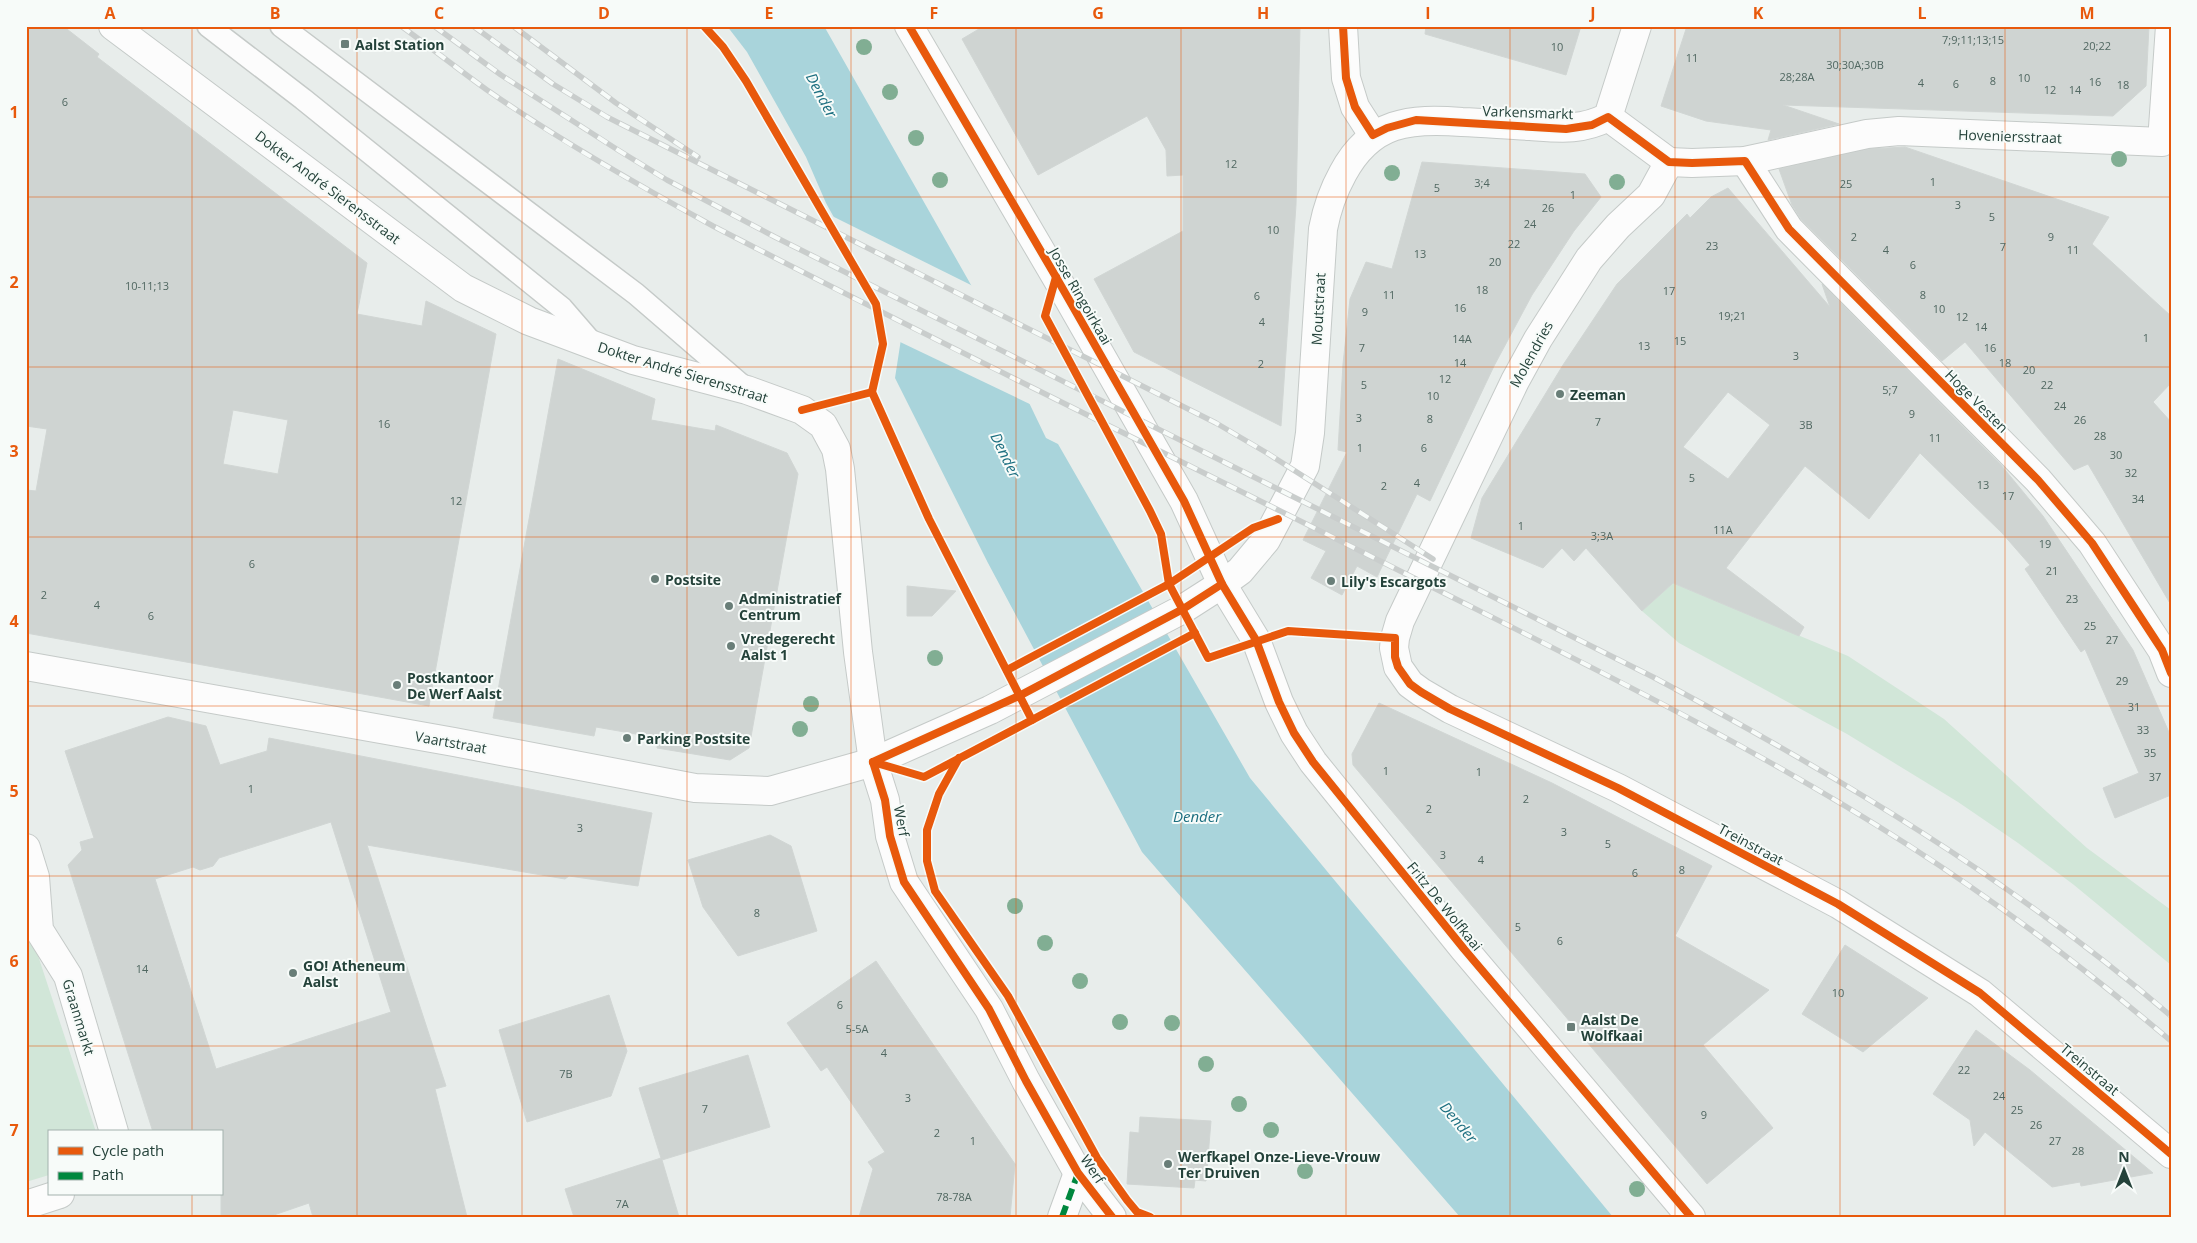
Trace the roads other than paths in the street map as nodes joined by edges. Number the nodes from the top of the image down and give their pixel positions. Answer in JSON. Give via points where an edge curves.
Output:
{"nodes":[{"id":1,"x":113,"y":26,"type":"edge"},
{"id":2,"x":208,"y":26,"type":"edge"},
{"id":3,"x":281,"y":26,"type":"edge"},
{"id":4,"x":909,"y":26,"type":"edge"},
{"id":5,"x":1343,"y":26,"type":"edge"},
{"id":6,"x":1637,"y":26,"type":"edge"},
{"id":7,"x":2170,"y":26,"type":"edge"},
{"id":8,"x":1608,"y":117,"type":"junction"},
{"id":9,"x":1373,"y":135,"type":"junction"},
{"id":10,"x":1745,"y":161,"type":"junction"},
{"id":11,"x":1668,"y":162,"type":"junction"},
{"id":12,"x":594,"y":345,"type":"junction"},
{"id":13,"x":747,"y":390,"type":"junction"},
{"id":14,"x":1222,"y":584,"type":"junction"},
{"id":15,"x":1394,"y":638,"type":"joint"},
{"id":16,"x":26,"y":666,"type":"edge"},
{"id":17,"x":2171,"y":673,"type":"edge"},
{"id":18,"x":873,"y":762,"type":"junction"},
{"id":19,"x":26,"y":848,"type":"edge"},
{"id":20,"x":113,"y":1130,"type":"edge"},
{"id":21,"x":2171,"y":1154,"type":"edge"},
{"id":22,"x":1078,"y":1173,"type":"junction"},
{"id":23,"x":54,"y":1196,"type":"edge"},
{"id":24,"x":26,"y":1205,"type":"edge"},
{"id":25,"x":1062,"y":1217,"type":"edge"},
{"id":26,"x":1112,"y":1217,"type":"edge"},
{"id":27,"x":1691,"y":1217,"type":"edge"}],
"edges":[{"from":1,"to":12,"type":"street","name":"Dokter André Sierensstraat","via":[[463,288],[529,321]]},
{"from":2,"to":12,"type":"lane","via":[[562,308]]},
{"from":3,"to":13,"type":"lane","via":[[636,294]]},
{"from":4,"to":14,"type":"street","name":"Josse Ringoirkaai","via":[[1184,501]]},
{"from":5,"to":9,"type":"street","via":[[1346,78],[1355,107]]},
{"from":6,"to":8,"type":"street"},
{"from":7,"to":10,"type":"street","name":"Hoveniersstraat","via":[[2162,142],[1899,131],[1867,134]]},
{"from":8,"to":9,"type":"street","name":"Varkensmarkt","via":[[1592,125],[1566,129],[1416,120]]},
{"from":8,"to":11,"type":"street"},
{"from":9,"to":14,"type":"street","name":"Moutstraat","via":[[1347,166],[1326,213],[1305,466],[1266,540],[1240,571]]},
{"from":10,"to":11,"type":"street"},
{"from":10,"to":17,"type":"street","name":"Hoge Vesten","via":[[1789,229],[2038,480],[2092,543],[2162,650]]},
{"from":11,"to":15,"type":"street","name":"Molendries","via":[[1651,195],[1589,259],[1538,339]]},
{"from":12,"to":13,"type":"street","name":"Dokter André Sierensstraat","via":[[633,360]]},
{"from":13,"to":18,"type":"street","name":"Dokter André Sierensstraat","via":[[802,410],[823,425],[836,449]]},
{"from":14,"to":18,"type":"street","via":[[1183,609],[1020,696]]},
{"from":14,"to":27,"type":"street","name":"Fritz De Wolfkaai","via":[[1256,640],[1283,710],[1313,762],[1464,949]]},
{"from":15,"to":21,"type":"street","name":"Treinstraat","via":[[1398,667],[1410,684],[1421,692],[1450,709],[1618,788],[1838,904],[1980,992]]},
{"from":16,"to":18,"type":"street","name":"Vaartstraat","via":[[695,788],[770,791]]},
{"from":18,"to":22,"type":"street","name":"Werf","via":[[904,882],[989,1009]]},
{"from":19,"to":20,"type":"street","name":"Graanmarkt","via":[[35,877],[39,930],[68,976]]},
{"from":22,"to":25,"type":"street"},
{"from":22,"to":26,"type":"street","name":"Werf"},
{"from":23,"to":24,"type":"street"}]}
